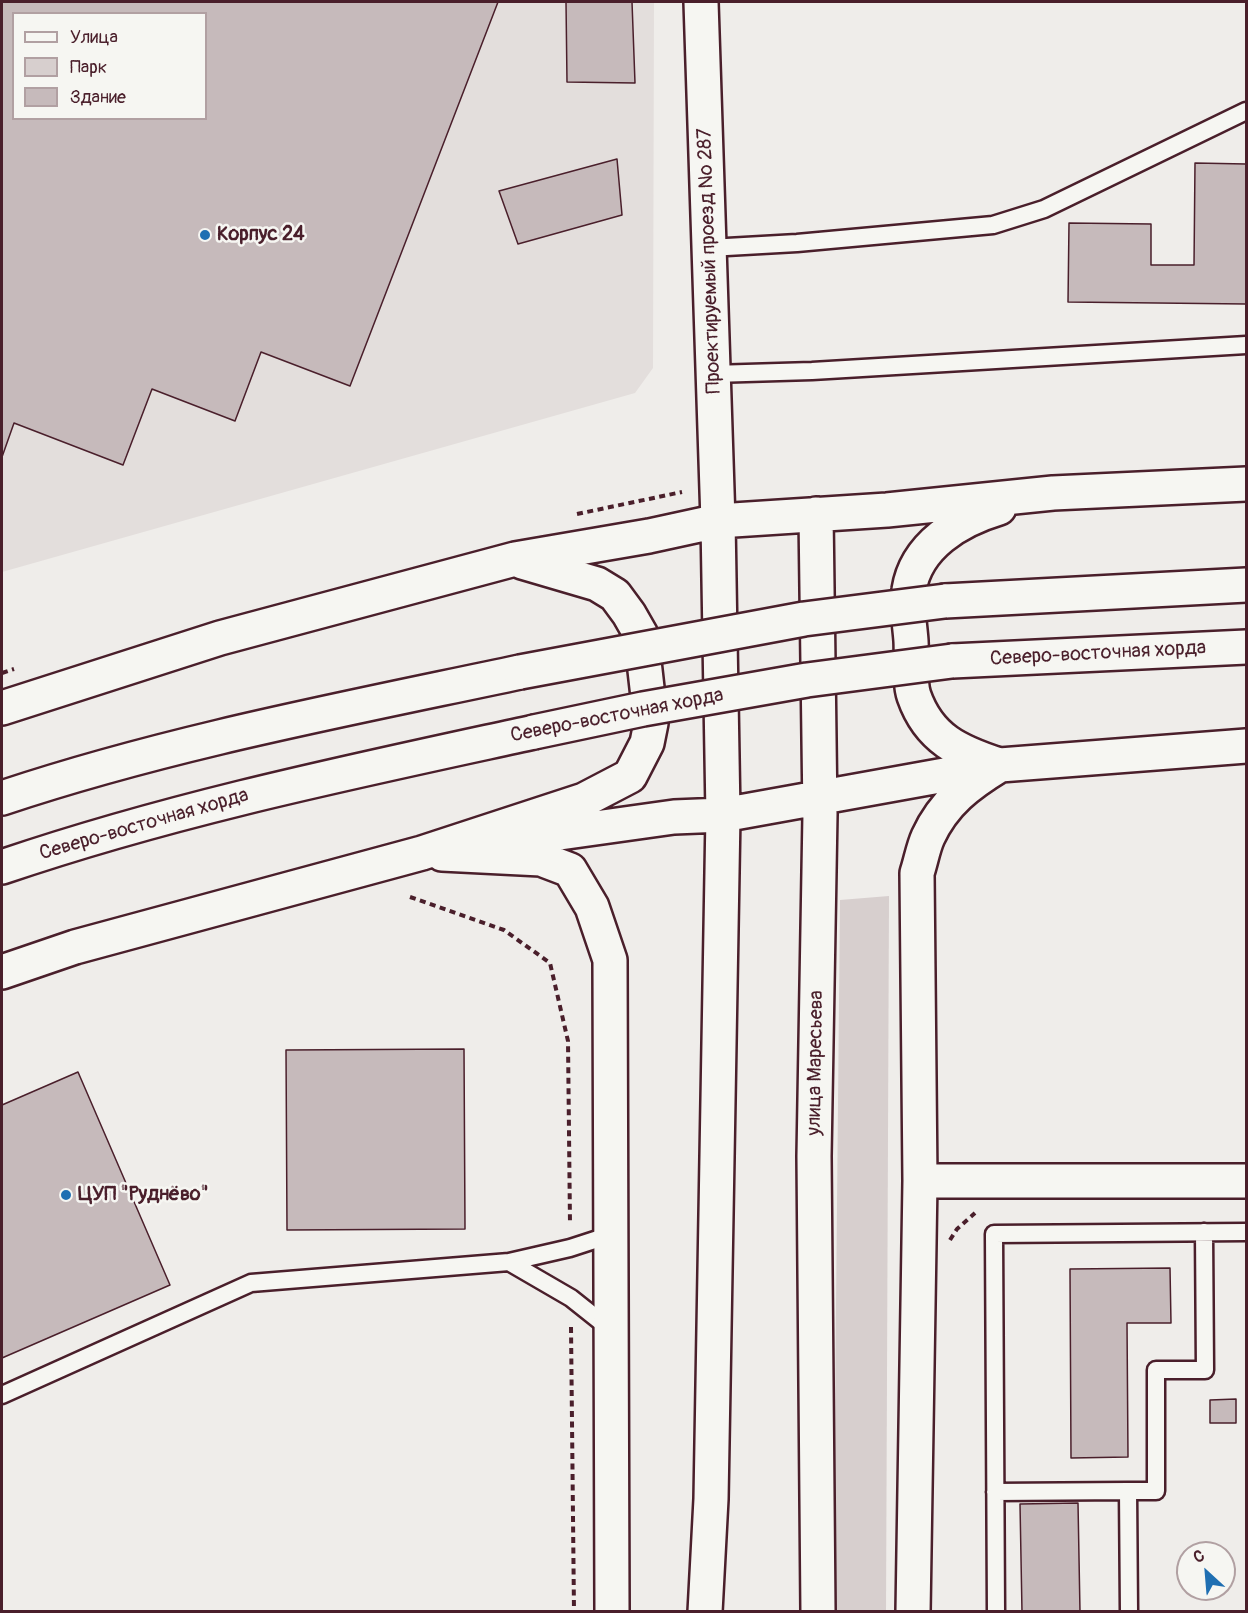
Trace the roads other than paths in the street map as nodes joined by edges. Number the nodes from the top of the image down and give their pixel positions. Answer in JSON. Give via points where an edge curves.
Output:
{"nodes":[{"id":1,"x":701,"y":2,"type":"edge"},
{"id":2,"x":1246,"y":111,"type":"edge"},
{"id":3,"x":709,"y":248,"type":"junction"},
{"id":4,"x":1246,"y":345,"type":"edge"},
{"id":5,"x":713,"y":374,"type":"junction"},
{"id":6,"x":1246,"y":484,"type":"edge"},
{"id":7,"x":1053,"y":493,"type":"junction"},
{"id":8,"x":816,"y":514,"type":"junction"},
{"id":9,"x":718,"y":521,"type":"junction"},
{"id":10,"x":515,"y":560,"type":"junction"},
{"id":11,"x":1246,"y":585,"type":"edge"},
{"id":12,"x":1246,"y":647,"type":"edge"},
{"id":13,"x":2,"y":708,"type":"edge"},
{"id":14,"x":1246,"y":746,"type":"edge"},
{"id":15,"x":1000,"y":765,"type":"junction"},
{"id":16,"x":820,"y":797,"type":"junction"},
{"id":17,"x":2,"y":798,"type":"edge"},
{"id":18,"x":723,"y":815,"type":"junction"},
{"id":19,"x":422,"y":853,"type":"junction"},
{"id":20,"x":2,"y":867,"type":"edge"},
{"id":21,"x":2,"y":972,"type":"edge"},
{"id":22,"x":920,"y":1181,"type":"junction"},
{"id":23,"x":1246,"y":1181,"type":"edge"},
{"id":24,"x":1204,"y":1232,"type":"junction"},
{"id":25,"x":1246,"y":1232,"type":"edge"},
{"id":26,"x":610,"y":1234,"type":"junction"},
{"id":27,"x":509,"y":1262,"type":"junction"},
{"id":28,"x":610,"y":1329,"type":"junction"},
{"id":29,"x":2,"y":1395,"type":"edge"},
{"id":30,"x":1128,"y":1491,"type":"junction"},
{"id":31,"x":995,"y":1492,"type":"junction"},
{"id":32,"x":612,"y":1611,"type":"edge"},
{"id":33,"x":705,"y":1611,"type":"edge"},
{"id":34,"x":818,"y":1611,"type":"edge"},
{"id":35,"x":913,"y":1611,"type":"edge"},
{"id":36,"x":996,"y":1611,"type":"edge"},
{"id":37,"x":1129,"y":1611,"type":"edge"}],
"edges":[{"from":1,"to":3,"type":"main road","name":"Проектируемый проезд № 287"},
{"from":2,"to":3,"type":"lane","via":[[1044,210],[993,225]]},
{"from":3,"to":5,"type":"main road","name":"Проектируемый проезд № 287"},
{"from":4,"to":5,"type":"lane"},
{"from":5,"to":9,"type":"main road","name":"Проектируемый проезд № 287"},
{"from":6,"to":7,"type":"main road"},
{"from":7,"to":8,"type":"main road"},
{"from":7,"to":15,"type":"main road","via":[[974,515],[935,540],[917,565],[909,590],[913,694],[923,714],[948,744]]},
{"from":8,"to":9,"type":"main road"},
{"from":8,"to":16,"type":"main road","name":"улица Маресьева"},
{"from":9,"to":10,"type":"main road"},
{"from":9,"to":18,"type":"main road"},
{"from":10,"to":13,"type":"main road","via":[[220,638]]},
{"from":10,"to":19,"type":"main road","via":[[597,584],[615,595],[629,614],[641,635],[651,723],[646,743],[630,776],[584,800]]},
{"from":11,"to":17,"type":"main road","bridge":true,"via":[[945,601],[804,620],[520,672],[246,730]]},
{"from":12,"to":20,"type":"main road","name":"Северо-восточная хорда","bridge":true,"via":[[952,661],[807,680],[643,709],[275,789],[57,848]]},
{"from":14,"to":15,"type":"main road"},
{"from":15,"to":16,"type":"main road"},
{"from":15,"to":22,"type":"main road","via":[[954,797],[928,837],[917,873]]},
{"from":16,"to":18,"type":"main road"},
{"from":16,"to":34,"type":"main road","name":"улица Маресьева","via":[[814,1156]]},
{"from":18,"to":19,"type":"main road","via":[[674,817]]},
{"from":18,"to":33,"type":"main road","via":[[711,1499]]},
{"from":19,"to":21,"type":"main road","via":[[75,947]]},
{"from":19,"to":26,"type":"main road","via":[[541,859],[570,870],[592,907],[610,960]]},
{"from":22,"to":23,"type":"main road"},
{"from":22,"to":35,"type":"main road"},
{"from":24,"to":25,"type":"lane"},
{"from":24,"to":30,"type":"lane","via":[[1205,1370],[1156,1370],[1156,1491]]},
{"from":24,"to":31,"type":"lane","via":[[994,1234]]},
{"from":26,"to":27,"type":"lane"},
{"from":26,"to":28,"type":"main road"},
{"from":27,"to":28,"type":"lane","via":[[571,1298]]},
{"from":27,"to":29,"type":"lane","via":[[251,1283]]},
{"from":28,"to":32,"type":"main road"},
{"from":30,"to":31,"type":"lane"},
{"from":30,"to":37,"type":"lane"},
{"from":31,"to":36,"type":"lane"}]}
